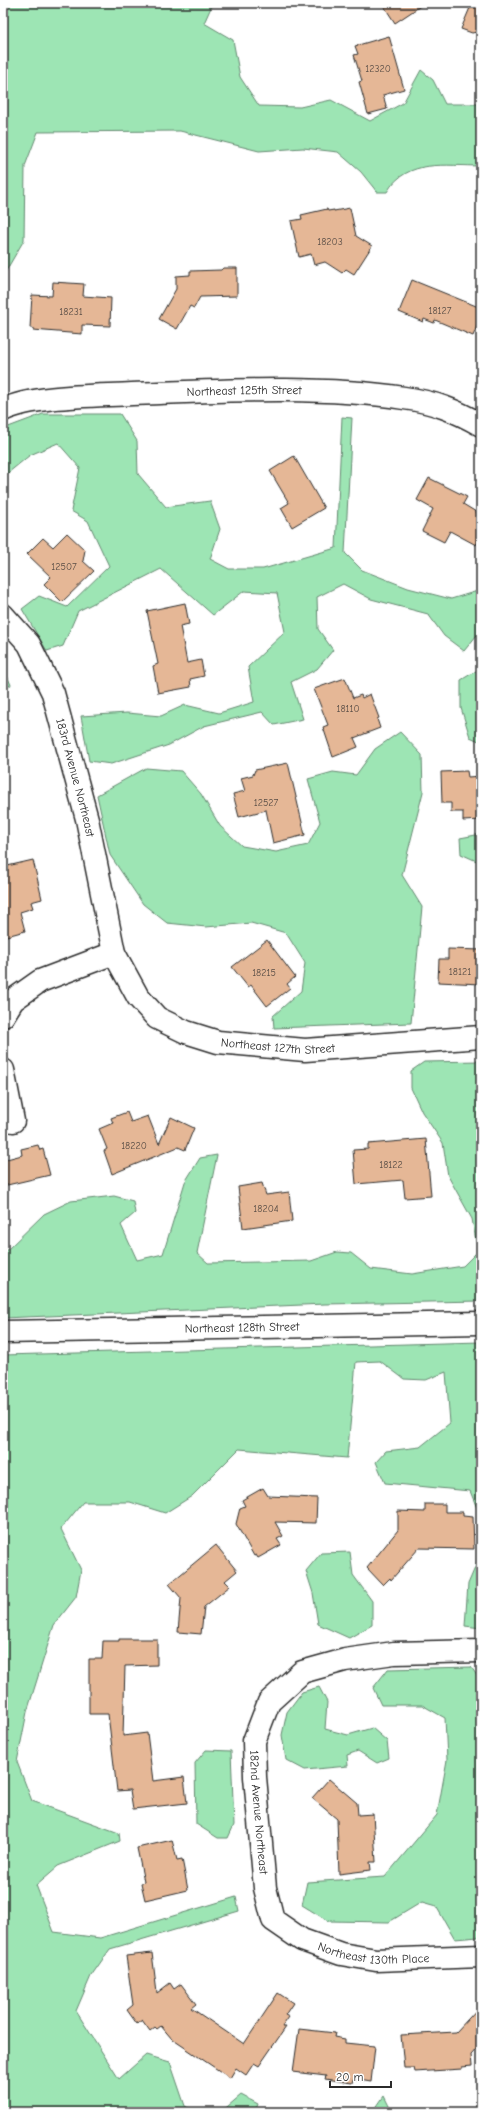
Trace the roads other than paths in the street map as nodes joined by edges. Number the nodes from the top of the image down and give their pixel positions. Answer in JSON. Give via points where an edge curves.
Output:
{"nodes":[{"id":1,"x":3,"y":410,"type":"edge"},
{"id":2,"x":481,"y":425,"type":"edge"},
{"id":3,"x":3,"y":615,"type":"edge"},
{"id":4,"x":114,"y":953,"type":"junction"},
{"id":5,"x":3,"y":1016,"type":"edge"},
{"id":6,"x":481,"y":1037,"type":"edge"},
{"id":7,"x":3,"y":1070,"type":"edge"},
{"id":8,"x":12,"y":1121,"type":"dead end"},
{"id":9,"x":481,"y":1323,"type":"edge"},
{"id":10,"x":3,"y":1332,"type":"edge"},
{"id":11,"x":481,"y":1651,"type":"edge"},
{"id":12,"x":274,"y":1920,"type":"joint"},
{"id":13,"x":481,"y":1956,"type":"edge"}],
"edges":[{"from":1,"to":2,"type":"street","name":"Northeast 125th Street","via":[[13,406],[72,397],[196,392],[331,391],[405,398],[453,409]]},
{"from":3,"to":4,"type":"street","name":"183rd Avenue Northeast","via":[[29,644],[53,693],[87,819]]},
{"from":4,"to":5,"type":"street","via":[[40,981],[13,1000]]},
{"from":4,"to":6,"type":"street","name":"Northeast 127th Street","via":[[138,997],[158,1018],[186,1032],[218,1042],[305,1050]]},
{"from":7,"to":8,"type":"street"},
{"from":9,"to":10,"type":"street","name":"Northeast 128th Street"},
{"from":11,"to":12,"type":"street","name":"182nd Avenue Northeast","via":[[394,1653],[345,1660],[302,1672],[269,1702],[254,1742],[265,1888]]},
{"from":12,"to":13,"type":"street","name":"Northeast 130th Place","via":[[302,1940],[348,1955],[376,1960]]}]}
